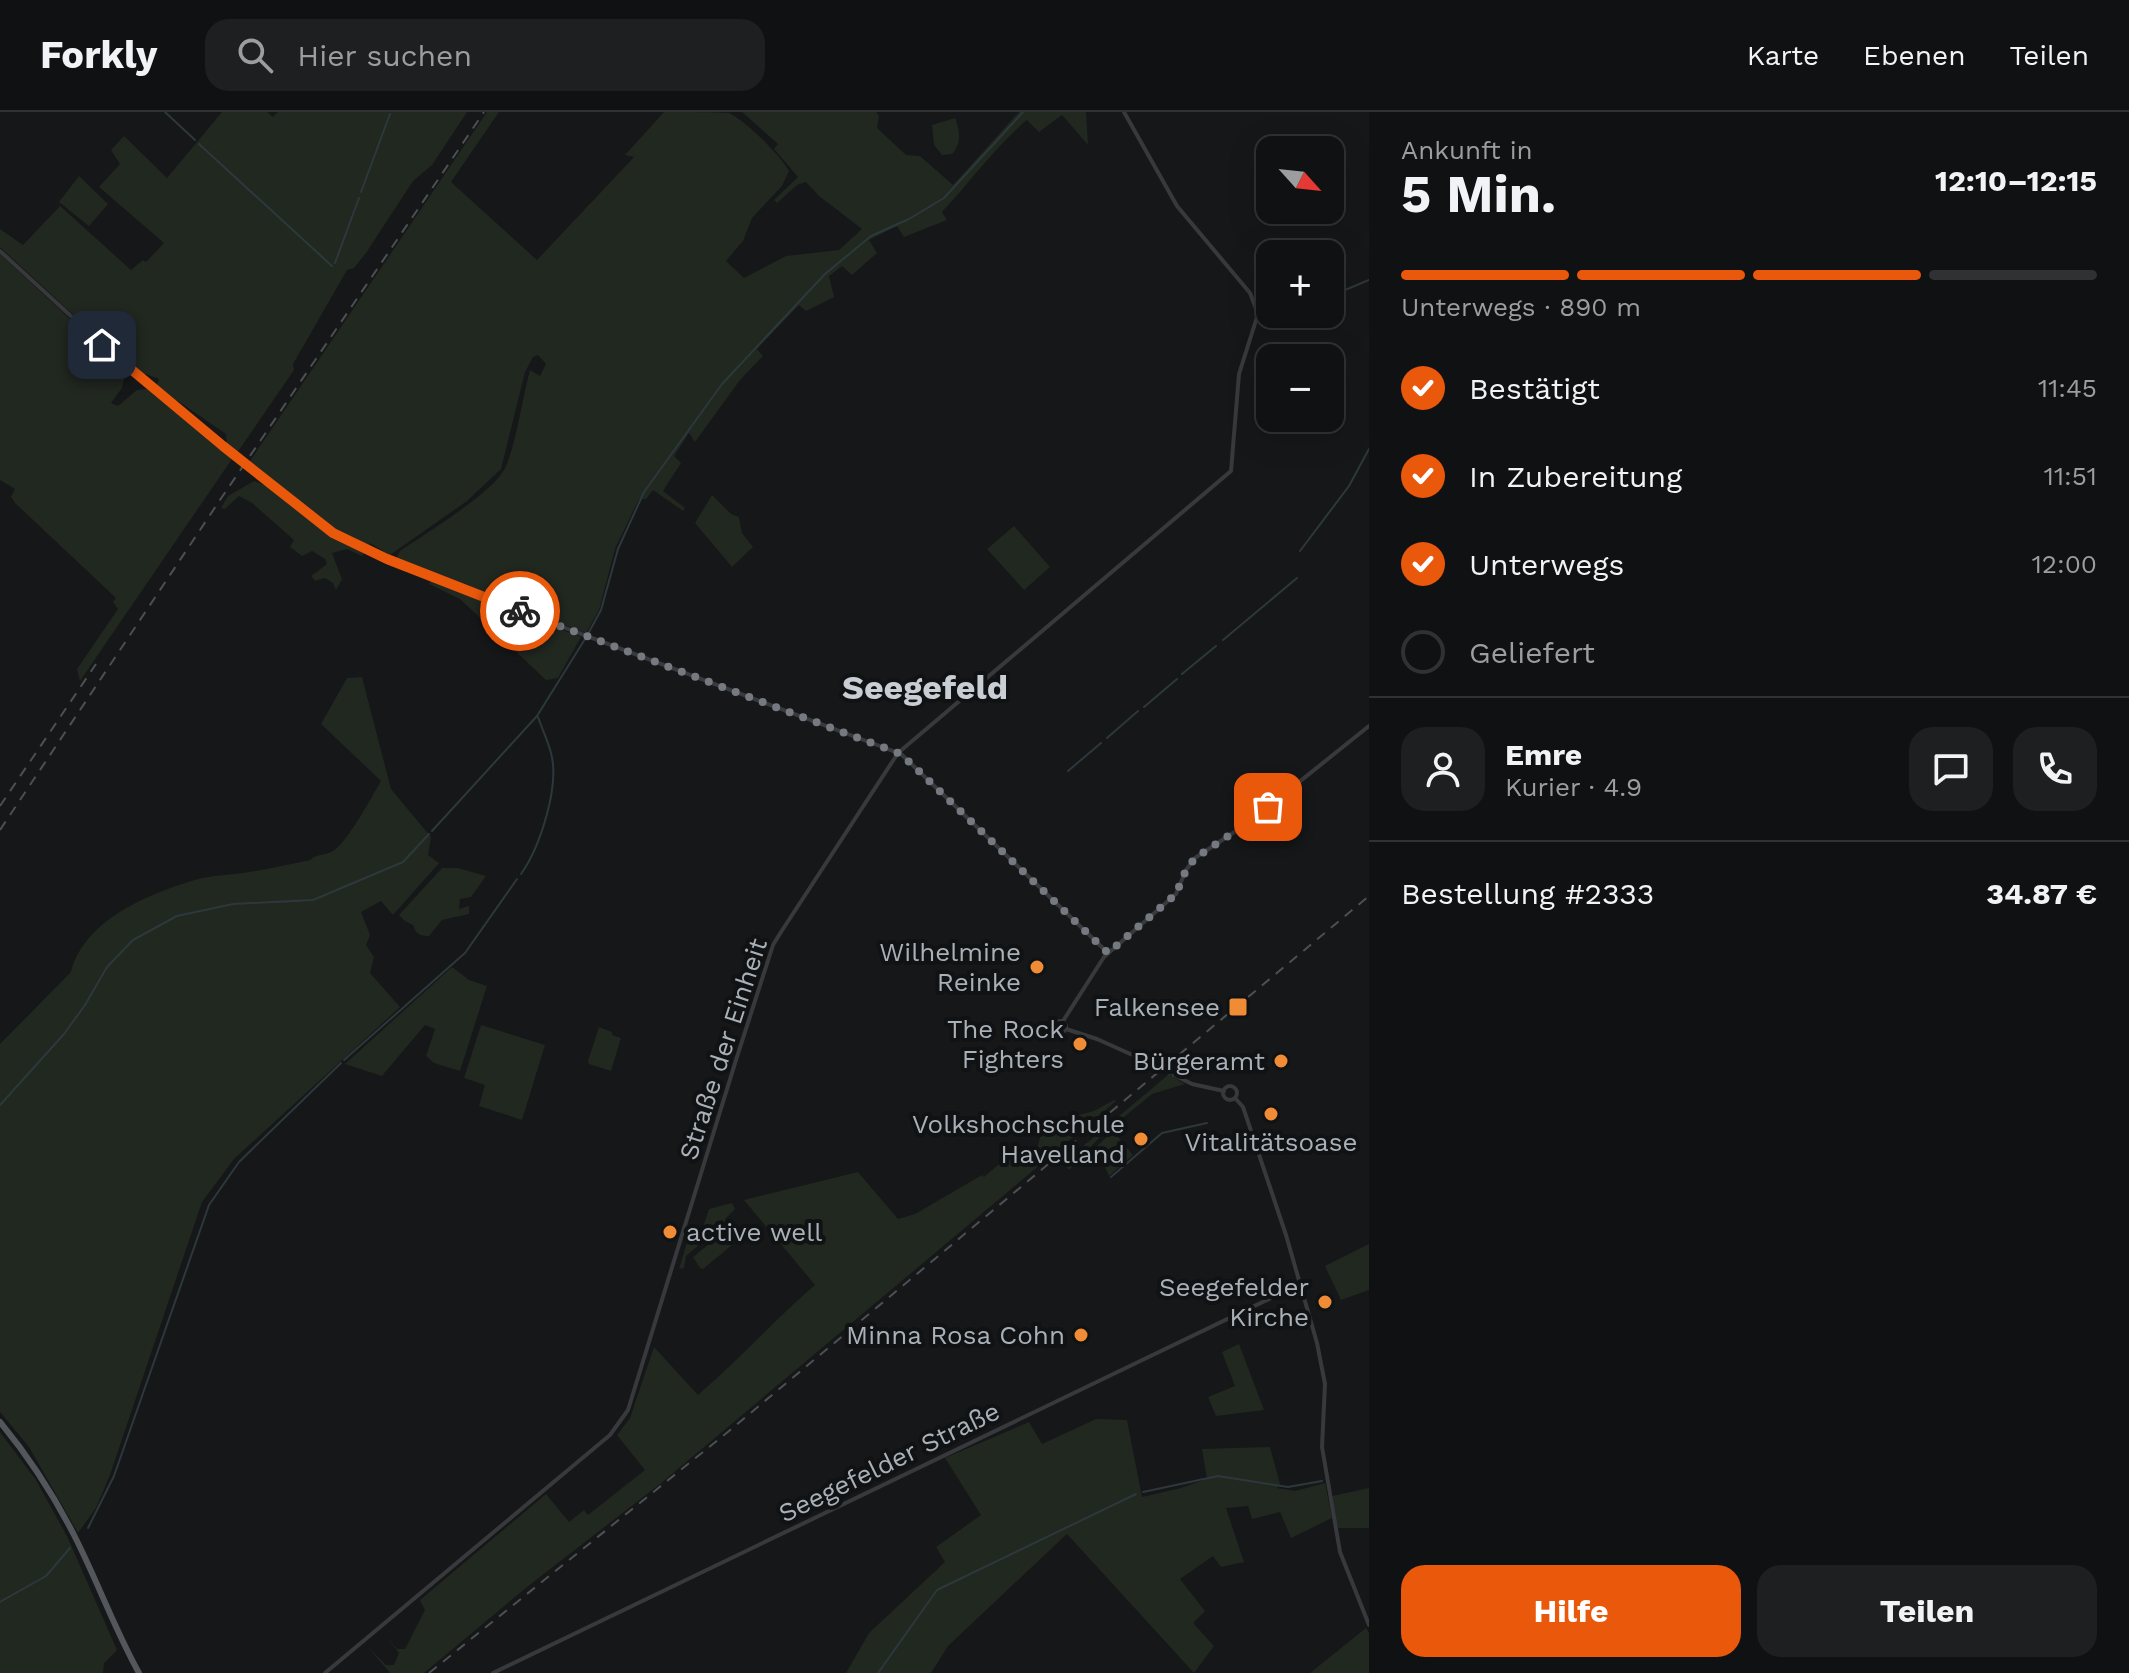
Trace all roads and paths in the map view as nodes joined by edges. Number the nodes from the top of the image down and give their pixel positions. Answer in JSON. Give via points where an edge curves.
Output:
{"nodes":[{"id":1,"x":1124,"y":112,"type":"edge"},
{"id":2,"x":0,"y":251,"type":"edge"},
{"id":3,"x":1369,"y":726,"type":"edge"},
{"id":4,"x":898,"y":753,"type":"junction"},
{"id":5,"x":1108,"y":953,"type":"junction"},
{"id":6,"x":1063,"y":1021,"type":"junction"},
{"id":7,"x":1066,"y":1029,"type":"junction"},
{"id":8,"x":1157,"y":1066,"type":"tunnel mouth"},
{"id":9,"x":1174,"y":1075,"type":"tunnel mouth"},
{"id":10,"x":1224,"y":1091,"type":"junction"},
{"id":11,"x":1235,"y":1098,"type":"junction"},
{"id":12,"x":1300,"y":1284,"type":"junction"},
{"id":13,"x":0,"y":1422,"type":"edge"},
{"id":14,"x":1369,"y":1625,"type":"edge"},
{"id":15,"x":139,"y":1673,"type":"edge"},
{"id":16,"x":325,"y":1673,"type":"edge"},
{"id":17,"x":493,"y":1673,"type":"edge"}],
"edges":[{"from":1,"to":4,"type":"street","name":"Straße der Einheit","via":[[1177,206],[1250,293],[1258,314],[1239,374],[1233,467]]},
{"from":2,"to":4,"type":"street","bridge":true,"via":[[132,372],[317,521],[355,545]]},
{"from":3,"to":5,"type":"street","via":[[1248,823],[1195,858],[1170,900]]},
{"from":4,"to":5,"type":"street"},
{"from":4,"to":16,"type":"street","name":"Straße der Einheit","via":[[773,945],[625,1416],[610,1435]]},
{"from":5,"to":6,"type":"street"},
{"from":6,"to":7,"type":"street"},
{"from":6,"to":7,"type":"street","via":[[1054,1029]]},
{"from":7,"to":8,"type":"street"},
{"from":9,"to":10,"type":"street"},
{"from":10,"to":11,"type":"street","via":[[1227,1099]]},
{"from":10,"to":11,"type":"street","via":[[1235,1088]]},
{"from":11,"to":12,"type":"street","via":[[1243,1107]]},
{"from":12,"to":14,"type":"street","via":[[1323,1368],[1322,1447],[1340,1552]]},
{"from":12,"to":17,"type":"street","name":"Seegefelder Straße"},
{"from":13,"to":15,"type":"main road","via":[[61,1510]]}]}
